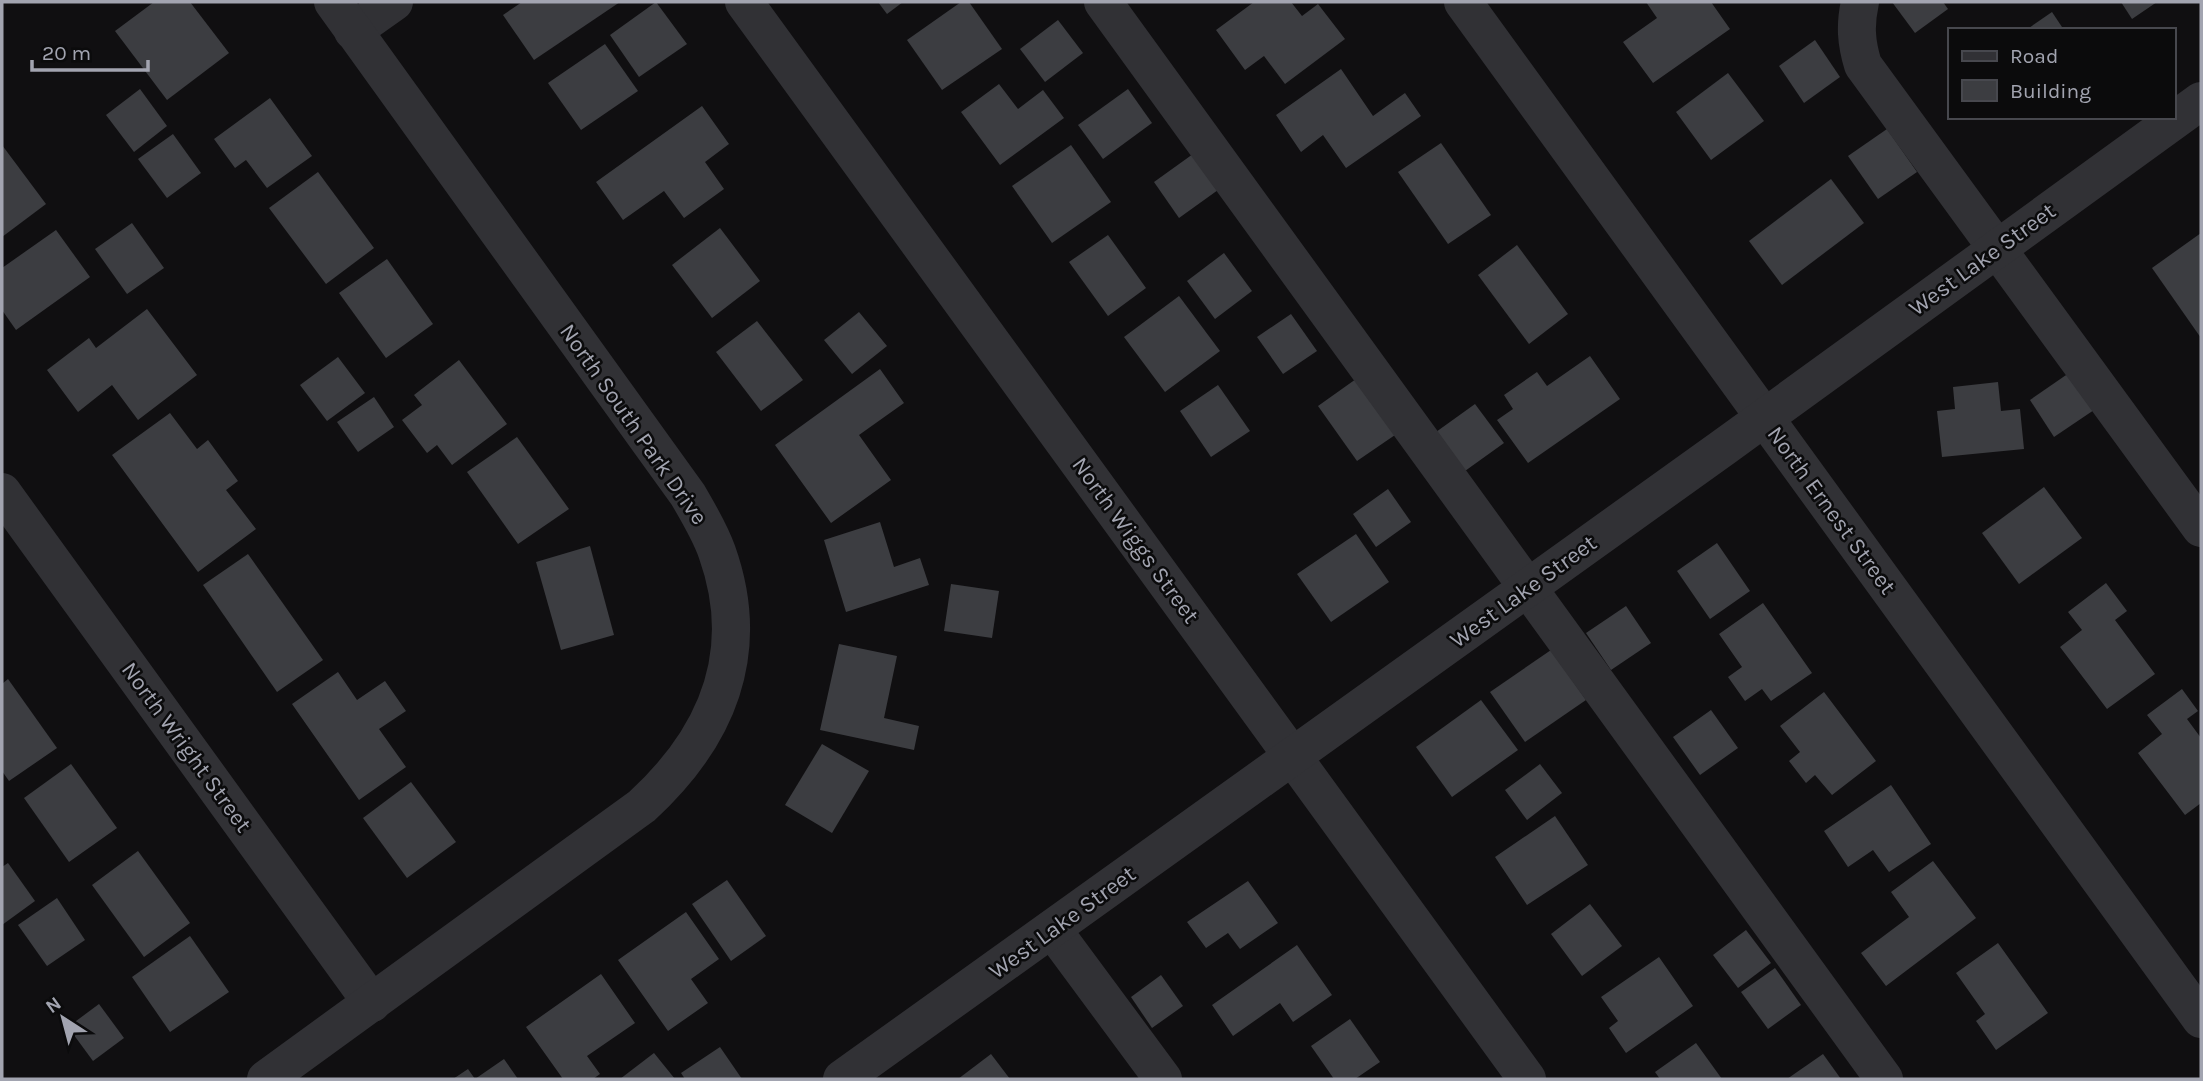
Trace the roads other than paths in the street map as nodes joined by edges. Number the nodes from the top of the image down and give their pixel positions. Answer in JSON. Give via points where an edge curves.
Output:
{"nodes":[{"id":1,"x":394,"y":2,"type":"edge"},
{"id":2,"x":744,"y":2,"type":"edge"},
{"id":3,"x":1103,"y":2,"type":"edge"},
{"id":4,"x":1463,"y":2,"type":"edge"},
{"id":5,"x":1860,"y":2,"type":"edge"},
{"id":6,"x":343,"y":16,"type":"edge"},
{"id":7,"x":2201,"y":101,"type":"edge"},
{"id":8,"x":1997,"y":248,"type":"junction"},
{"id":9,"x":1765,"y":417,"type":"junction"},
{"id":10,"x":2,"y":492,"type":"edge"},
{"id":11,"x":2201,"y":528,"type":"edge"},
{"id":12,"x":1528,"y":588,"type":"junction"},
{"id":13,"x":1293,"y":756,"type":"junction"},
{"id":14,"x":1052,"y":929,"type":"junction"},
{"id":15,"x":372,"y":1003,"type":"junction"},
{"id":16,"x":2201,"y":1019,"type":"edge"},
{"id":17,"x":266,"y":1079,"type":"edge"},
{"id":18,"x":842,"y":1079,"type":"edge"},
{"id":19,"x":1163,"y":1079,"type":"edge"},
{"id":20,"x":1527,"y":1079,"type":"edge"},
{"id":21,"x":1884,"y":1079,"type":"edge"}],
"edges":[{"from":1,"to":6,"type":"street"},
{"from":2,"to":13,"type":"street","name":"North Wiggs Street"},
{"from":3,"to":12,"type":"street"},
{"from":4,"to":9,"type":"street","name":"North Ernest Street"},
{"from":5,"to":8,"type":"street","via":[[1856,44],[1863,65]]},
{"from":6,"to":15,"type":"street","name":"North South Park Drive","via":[[688,495],[718,554],[731,641],[728,668],[712,718],[683,765],[663,787]]},
{"from":7,"to":8,"type":"street","name":"West Lake Street"},
{"from":8,"to":9,"type":"street","name":"West Lake Street"},
{"from":8,"to":11,"type":"street"},
{"from":9,"to":12,"type":"street","name":"West Lake Street"},
{"from":9,"to":16,"type":"street","name":"North Ernest Street"},
{"from":10,"to":15,"type":"street","name":"North Wright Street"},
{"from":12,"to":13,"type":"street","name":"West Lake Street"},
{"from":12,"to":21,"type":"street"},
{"from":13,"to":14,"type":"street","name":"West Lake Street"},
{"from":13,"to":20,"type":"street","name":"North Wiggs Street"},
{"from":14,"to":18,"type":"street","name":"West Lake Street"},
{"from":14,"to":19,"type":"street"},
{"from":15,"to":17,"type":"street","name":"North South Park Drive"}]}
